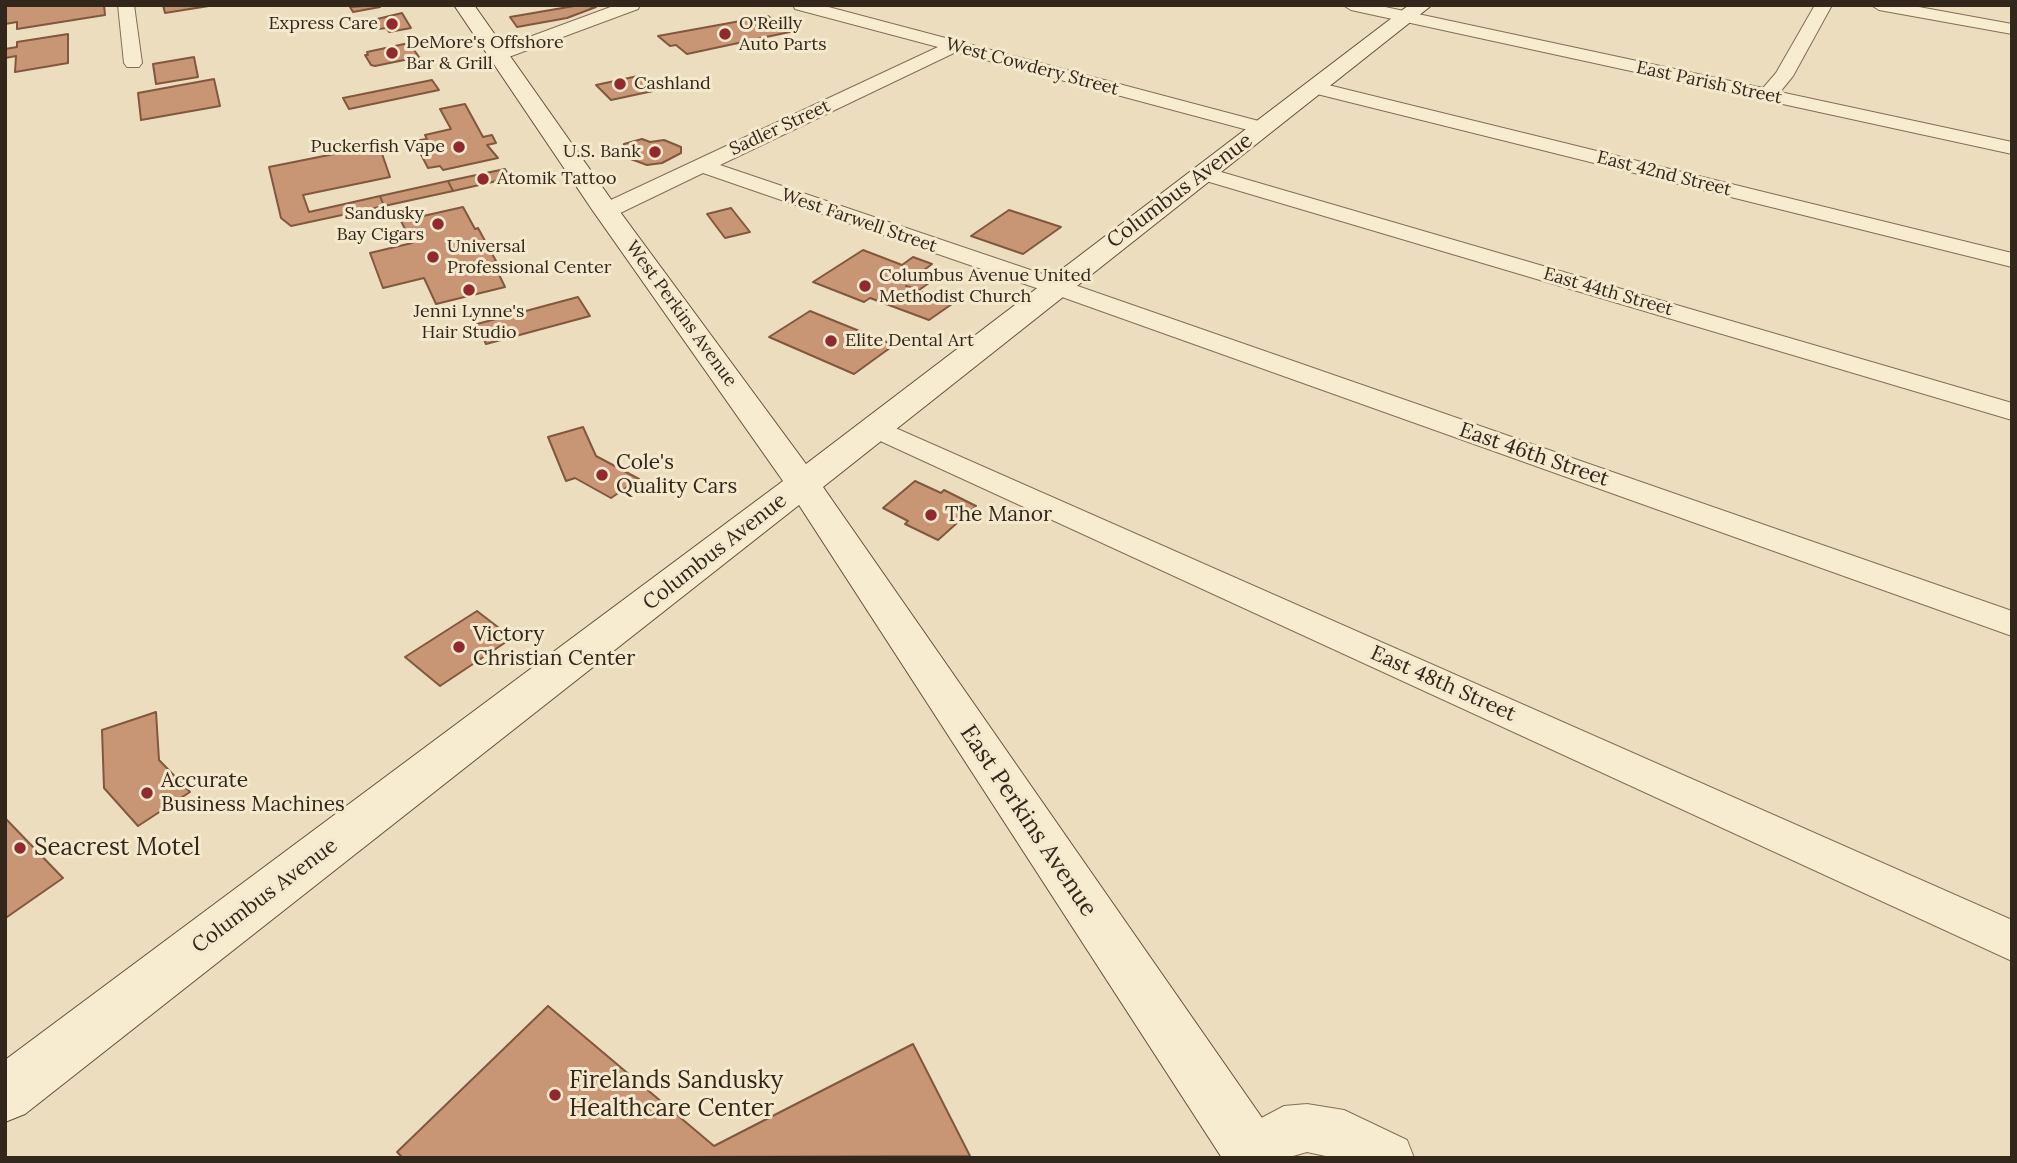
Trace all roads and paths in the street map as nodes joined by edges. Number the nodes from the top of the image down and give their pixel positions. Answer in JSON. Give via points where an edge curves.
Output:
{"nodes":[{"id":1,"x":126,"y":5,"type":"edge"},
{"id":2,"x":464,"y":5,"type":"edge"},
{"id":3,"x":632,"y":5,"type":"edge"},
{"id":4,"x":801,"y":5,"type":"edge"},
{"id":5,"x":1351,"y":5,"type":"edge"},
{"id":6,"x":1825,"y":5,"type":"edge"},
{"id":7,"x":1879,"y":5,"type":"edge"},
{"id":8,"x":1415,"y":11,"type":"edge"},
{"id":9,"x":2012,"y":29,"type":"edge"},
{"id":10,"x":954,"y":46,"type":"junction"},
{"id":11,"x":500,"y":54,"type":"junction"},
{"id":12,"x":133,"y":63,"type":"dead end"},
{"id":13,"x":1316,"y":88,"type":"junction"},
{"id":14,"x":1768,"y":95,"type":"junction"},
{"id":15,"x":1262,"y":128,"type":"junction"},
{"id":16,"x":2012,"y":148,"type":"edge"},
{"id":17,"x":702,"y":166,"type":"junction"},
{"id":18,"x":1203,"y":173,"type":"junction"},
{"id":19,"x":606,"y":211,"type":"junction"},
{"id":20,"x":2012,"y":261,"type":"edge"},
{"id":21,"x":1057,"y":287,"type":"junction"},
{"id":22,"x":2012,"y":412,"type":"edge"},
{"id":23,"x":875,"y":428,"type":"junction"},
{"id":24,"x":803,"y":484,"type":"junction"},
{"id":25,"x":2012,"y":624,"type":"edge"},
{"id":26,"x":2012,"y":941,"type":"edge"},
{"id":27,"x":5,"y":1094,"type":"edge"},
{"id":28,"x":1254,"y":1155,"type":"edge"},
{"id":29,"x":1389,"y":1158,"type":"edge"}],
"edges":[{"from":1,"to":12,"type":"street"},
{"from":2,"to":11,"type":"main road","name":"West Perkins Avenue"},
{"from":3,"to":11,"type":"street"},
{"from":4,"to":10,"type":"street","name":"West Cowdery Street"},
{"from":5,"to":8,"type":"street","name":"East Parish Street"},
{"from":6,"to":14,"type":"street"},
{"from":7,"to":9,"type":"street"},
{"from":8,"to":13,"type":"main road","name":"Columbus Avenue"},
{"from":8,"to":14,"type":"street","name":"East Parish Street"},
{"from":10,"to":15,"type":"street","name":"West Cowdery Street"},
{"from":10,"to":17,"type":"street","name":"Sadler Street"},
{"from":11,"to":19,"type":"main road","name":"West Perkins Avenue"},
{"from":13,"to":15,"type":"main road","name":"Columbus Avenue"},
{"from":13,"to":20,"type":"street","name":"East 42nd Street"},
{"from":14,"to":16,"type":"street","name":"East Parish Street"},
{"from":15,"to":18,"type":"main road","name":"Columbus Avenue"},
{"from":17,"to":19,"type":"street","name":"Sadler Street"},
{"from":17,"to":21,"type":"street","name":"West Farwell Street"},
{"from":18,"to":21,"type":"main road","name":"Columbus Avenue"},
{"from":18,"to":22,"type":"street","name":"East 44th Street"},
{"from":19,"to":24,"type":"main road","name":"West Perkins Avenue"},
{"from":21,"to":23,"type":"main road","name":"Columbus Avenue"},
{"from":21,"to":25,"type":"street","name":"East 46th Street"},
{"from":23,"to":24,"type":"main road","name":"Columbus Avenue"},
{"from":23,"to":26,"type":"street","name":"East 48th Street"},
{"from":24,"to":27,"type":"main road","name":"Columbus Avenue"},
{"from":24,"to":28,"type":"main road","name":"East Perkins Avenue"},
{"from":28,"to":29,"type":"street","via":[[1284,1131],[1307,1128],[1344,1135]]}]}
